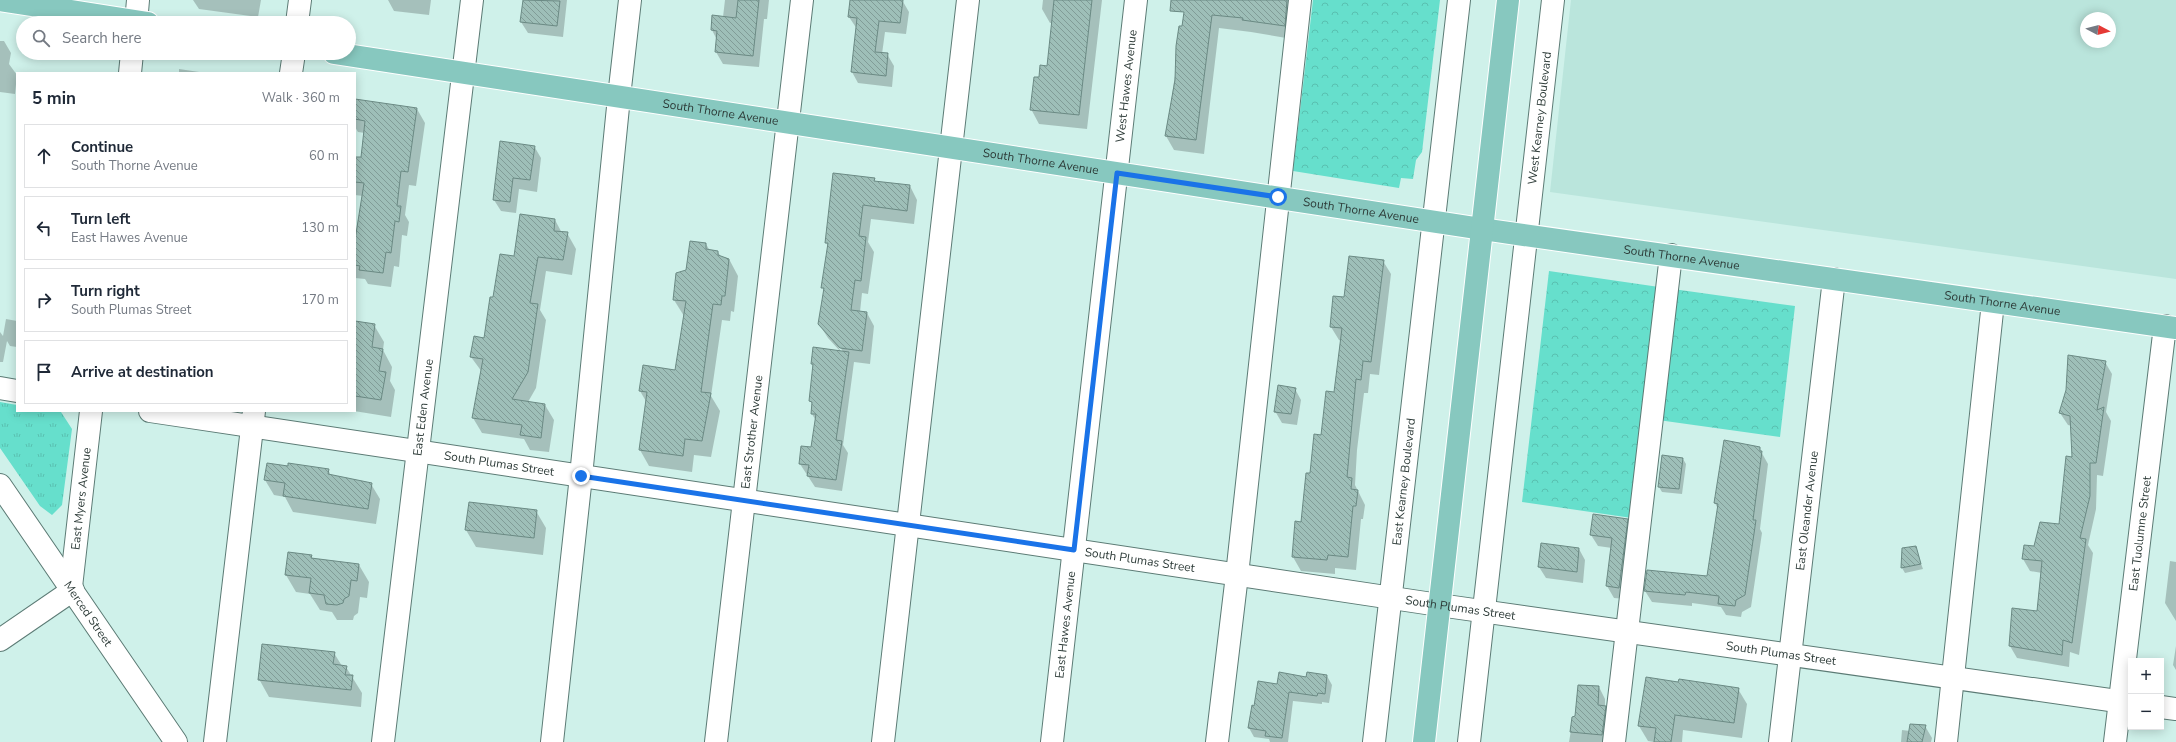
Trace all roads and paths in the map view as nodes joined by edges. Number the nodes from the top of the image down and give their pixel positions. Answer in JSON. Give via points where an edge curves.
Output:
{"nodes":[{"id":1,"x":0,"y":0,"type":"edge"},
{"id":2,"x":300,"y":0,"type":"edge"},
{"id":3,"x":472,"y":0,"type":"edge"},
{"id":4,"x":630,"y":0,"type":"edge"},
{"id":5,"x":802,"y":0,"type":"edge"},
{"id":6,"x":968,"y":0,"type":"edge"},
{"id":7,"x":1136,"y":0,"type":"edge"},
{"id":8,"x":1300,"y":0,"type":"edge"},
{"id":9,"x":1459,"y":0,"type":"edge"},
{"id":10,"x":1508,"y":0,"type":"edge"},
{"id":11,"x":1553,"y":0,"type":"edge"},
{"id":12,"x":131,"y":16,"type":"edge"},
{"id":13,"x":298,"y":16,"type":"edge"},
{"id":14,"x":356,"y":56,"type":"edge"},
{"id":15,"x":131,"y":60,"type":"edge"},
{"id":16,"x":293,"y":60,"type":"edge"},
{"id":17,"x":130,"y":72,"type":"edge"},
{"id":18,"x":292,"y":72,"type":"edge"},
{"id":19,"x":464,"y":73,"type":"junction"},
{"id":20,"x":619,"y":97,"type":"junction"},
{"id":21,"x":786,"y":122,"type":"junction"},
{"id":22,"x":951,"y":147,"type":"junction"},
{"id":23,"x":1117,"y":173,"type":"junction"},
{"id":24,"x":1278,"y":197,"type":"junction"},
{"id":25,"x":1433,"y":221,"type":"junction"},
{"id":26,"x":1482,"y":229,"type":"junction"},
{"id":27,"x":1527,"y":235,"type":"junction"},
{"id":28,"x":1671,"y":256,"type":"junction"},
{"id":29,"x":1834,"y":279,"type":"junction"},
{"id":30,"x":1993,"y":302,"type":"junction"},
{"id":31,"x":2171,"y":327,"type":"edge"},
{"id":32,"x":0,"y":388,"type":"edge"},
{"id":33,"x":16,"y":391,"type":"edge"},
{"id":34,"x":91,"y":412,"type":"edge"},
{"id":35,"x":163,"y":412,"type":"edge"},
{"id":36,"x":253,"y":419,"type":"edge"},
{"id":37,"x":419,"y":451,"type":"junction"},
{"id":38,"x":581,"y":476,"type":"junction"},
{"id":39,"x":0,"y":485,"type":"edge"},
{"id":40,"x":744,"y":500,"type":"junction"},
{"id":41,"x":908,"y":525,"type":"junction"},
{"id":42,"x":1074,"y":550,"type":"junction"},
{"id":43,"x":1237,"y":575,"type":"junction"},
{"id":44,"x":72,"y":589,"type":"junction"},
{"id":45,"x":1390,"y":598,"type":"junction"},
{"id":46,"x":1440,"y":605,"type":"junction"},
{"id":47,"x":1484,"y":612,"type":"junction"},
{"id":48,"x":1627,"y":632,"type":"junction"},
{"id":49,"x":0,"y":640,"type":"edge"},
{"id":50,"x":1790,"y":655,"type":"junction"},
{"id":51,"x":1954,"y":678,"type":"junction"},
{"id":52,"x":2126,"y":702,"type":"edge"},
{"id":53,"x":2164,"y":707,"type":"edge"},
{"id":54,"x":2176,"y":709,"type":"edge"},
{"id":55,"x":170,"y":740,"type":"edge"},
{"id":56,"x":216,"y":742,"type":"edge"},
{"id":57,"x":383,"y":742,"type":"edge"},
{"id":58,"x":552,"y":742,"type":"edge"},
{"id":59,"x":716,"y":742,"type":"edge"},
{"id":60,"x":883,"y":742,"type":"edge"},
{"id":61,"x":1052,"y":742,"type":"edge"},
{"id":62,"x":1217,"y":742,"type":"edge"},
{"id":63,"x":1374,"y":742,"type":"edge"},
{"id":64,"x":1424,"y":742,"type":"edge"},
{"id":65,"x":1469,"y":742,"type":"edge"},
{"id":66,"x":1614,"y":742,"type":"edge"},
{"id":67,"x":1780,"y":742,"type":"edge"},
{"id":68,"x":1946,"y":742,"type":"edge"},
{"id":69,"x":2115,"y":742,"type":"edge"}],
"edges":[{"from":1,"to":12,"type":"main road"},
{"from":2,"to":13,"type":"street"},
{"from":3,"to":19,"type":"street","name":"East Eden Avenue"},
{"from":4,"to":20,"type":"street"},
{"from":5,"to":21,"type":"street","name":"East Strother Avenue"},
{"from":6,"to":22,"type":"street"},
{"from":7,"to":23,"type":"street","name":"West Hawes Avenue"},
{"from":8,"to":24,"type":"street"},
{"from":9,"to":25,"type":"street"},
{"from":10,"to":26,"type":"main road"},
{"from":11,"to":27,"type":"street","name":"West Kearney Boulevard"},
{"from":14,"to":19,"type":"main road","name":"South Thorne Avenue"},
{"from":15,"to":17,"type":"street"},
{"from":16,"to":18,"type":"street"},
{"from":19,"to":20,"type":"main road","name":"South Thorne Avenue"},
{"from":19,"to":37,"type":"street","name":"East Eden Avenue"},
{"from":20,"to":21,"type":"main road","name":"South Thorne Avenue"},
{"from":20,"to":38,"type":"street"},
{"from":21,"to":22,"type":"main road","name":"South Thorne Avenue"},
{"from":21,"to":40,"type":"street","name":"East Strother Avenue"},
{"from":22,"to":23,"type":"main road","name":"South Thorne Avenue"},
{"from":22,"to":41,"type":"street"},
{"from":23,"to":24,"type":"main road","name":"South Thorne Avenue"},
{"from":23,"to":42,"type":"street","name":"East Hawes Avenue"},
{"from":24,"to":25,"type":"main road","name":"South Thorne Avenue"},
{"from":24,"to":43,"type":"street"},
{"from":25,"to":26,"type":"main road","name":"South Thorne Avenue"},
{"from":25,"to":45,"type":"street","name":"East Kearney Boulevard"},
{"from":26,"to":27,"type":"main road","name":"South Thorne Avenue"},
{"from":26,"to":46,"type":"main road"},
{"from":27,"to":28,"type":"main road","name":"South Thorne Avenue"},
{"from":27,"to":47,"type":"street"},
{"from":28,"to":29,"type":"main road","name":"South Thorne Avenue"},
{"from":28,"to":48,"type":"street"},
{"from":29,"to":30,"type":"main road","name":"South Thorne Avenue"},
{"from":29,"to":50,"type":"street","name":"East Oleander Avenue"},
{"from":30,"to":31,"type":"main road","name":"South Thorne Avenue"},
{"from":30,"to":51,"type":"street"},
{"from":31,"to":52,"type":"street","name":"East Tuolumne Street"},
{"from":32,"to":33,"type":"street"},
{"from":34,"to":44,"type":"street","name":"East Myers Avenue"},
{"from":35,"to":36,"type":"street","name":"South Plumas Street"},
{"from":36,"to":37,"type":"street","name":"South Plumas Street"},
{"from":36,"to":56,"type":"street"},
{"from":37,"to":38,"type":"street","name":"South Plumas Street"},
{"from":37,"to":57,"type":"street","name":"East Eden Avenue"},
{"from":38,"to":40,"type":"street","name":"South Plumas Street"},
{"from":38,"to":58,"type":"street"},
{"from":39,"to":44,"type":"street","name":"Merced Street"},
{"from":40,"to":41,"type":"street","name":"South Plumas Street"},
{"from":40,"to":59,"type":"street","name":"East Strother Avenue"},
{"from":41,"to":42,"type":"street","name":"South Plumas Street"},
{"from":41,"to":60,"type":"street"},
{"from":42,"to":43,"type":"street","name":"South Plumas Street"},
{"from":42,"to":61,"type":"street","name":"East Hawes Avenue"},
{"from":43,"to":45,"type":"street","name":"South Plumas Street"},
{"from":43,"to":62,"type":"street"},
{"from":44,"to":49,"type":"street"},
{"from":44,"to":55,"type":"street","name":"Merced Street"},
{"from":45,"to":46,"type":"street","name":"South Plumas Street"},
{"from":45,"to":63,"type":"street","name":"East Kearney Boulevard"},
{"from":46,"to":47,"type":"street","name":"South Plumas Street"},
{"from":46,"to":64,"type":"main road"},
{"from":47,"to":48,"type":"street","name":"South Plumas Street"},
{"from":47,"to":65,"type":"street"},
{"from":48,"to":50,"type":"street","name":"South Plumas Street"},
{"from":48,"to":66,"type":"street"},
{"from":50,"to":51,"type":"street","name":"South Plumas Street"},
{"from":50,"to":67,"type":"street","name":"East Oleander Avenue"},
{"from":51,"to":52,"type":"street","name":"South Plumas Street"},
{"from":51,"to":68,"type":"street"},
{"from":52,"to":69,"type":"street","name":"East Tuolumne Street"},
{"from":53,"to":54,"type":"street"}]}
